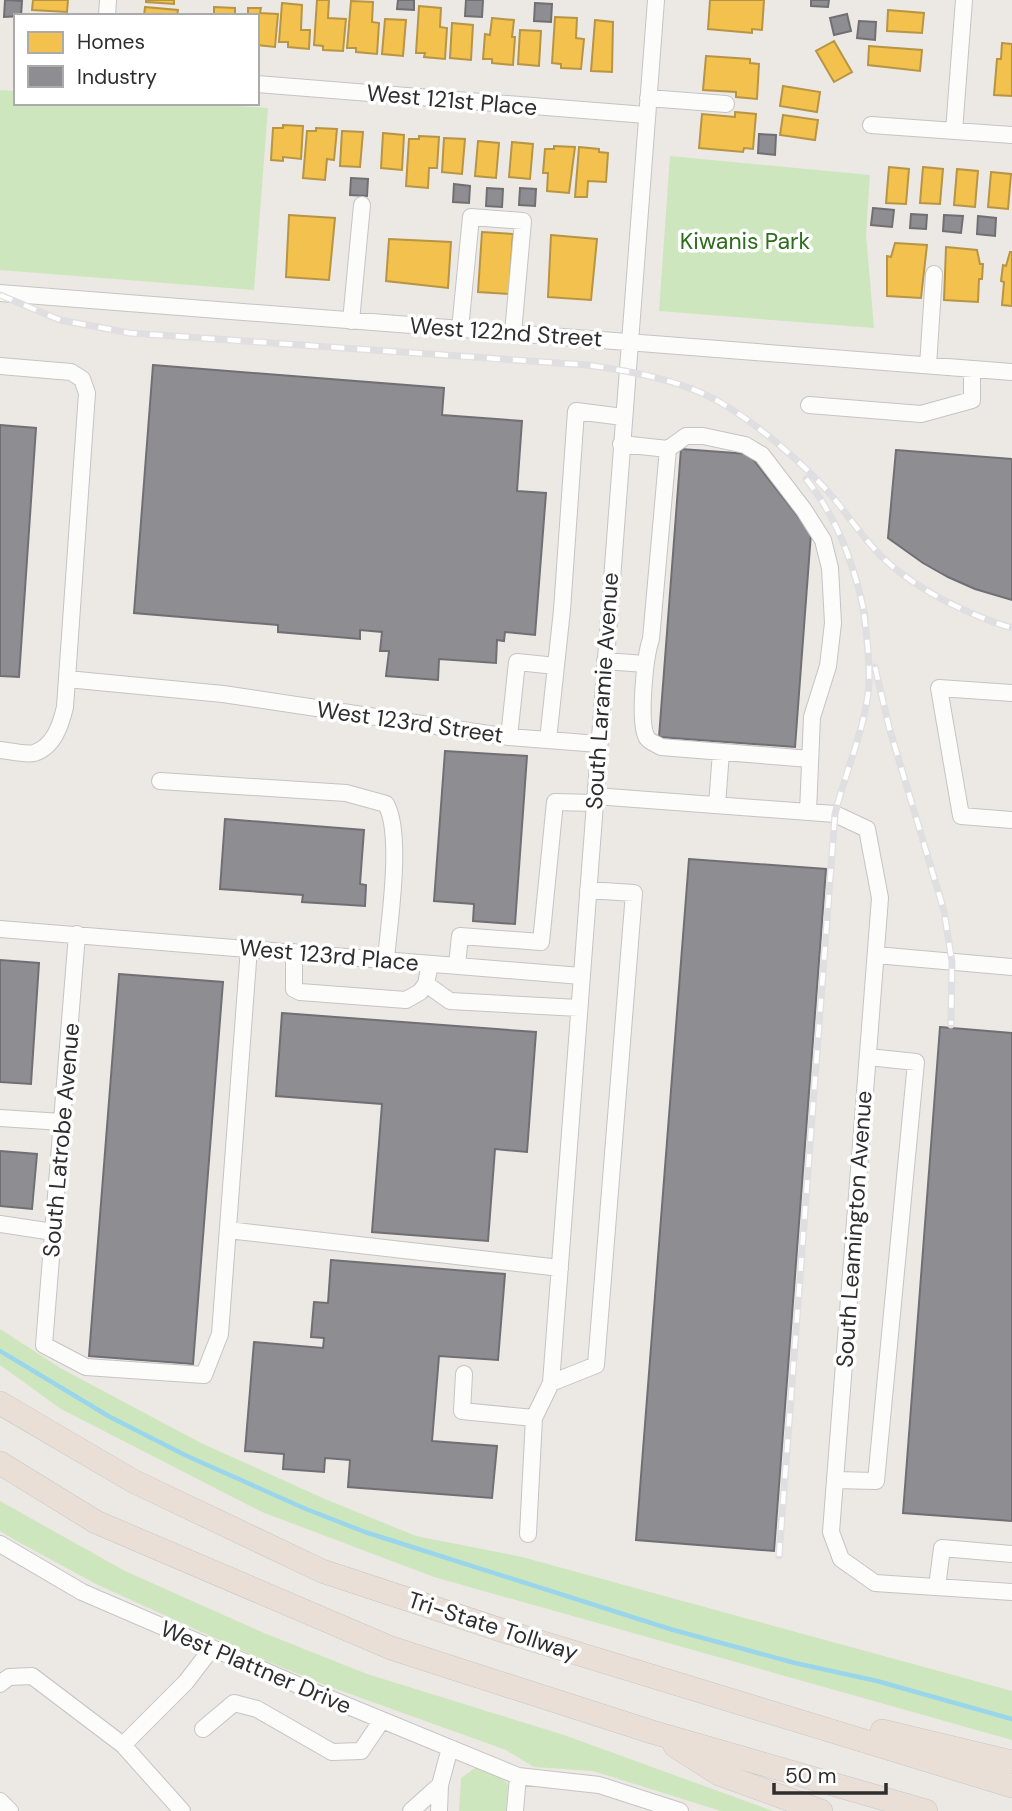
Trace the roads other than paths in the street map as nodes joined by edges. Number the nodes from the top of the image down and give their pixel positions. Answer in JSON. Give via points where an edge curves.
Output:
{"nodes":[{"id":1,"x":656,"y":0,"type":"edge"},
{"id":2,"x":964,"y":0,"type":"edge"},
{"id":3,"x":259,"y":84,"type":"edge"},
{"id":4,"x":648,"y":98,"type":"junction"},
{"id":5,"x":726,"y":104,"type":"dead end"},
{"id":6,"x":646,"y":115,"type":"junction"},
{"id":7,"x":871,"y":125,"type":"dead end"},
{"id":8,"x":954,"y":131,"type":"junction"},
{"id":9,"x":1012,"y":135,"type":"edge"},
{"id":10,"x":362,"y":205,"type":"dead end"},
{"id":11,"x":934,"y":274,"type":"dead end"},
{"id":12,"x":0,"y":293,"type":"edge"},
{"id":13,"x":351,"y":320,"type":"junction"},
{"id":14,"x":460,"y":329,"type":"junction"},
{"id":15,"x":513,"y":333,"type":"junction"},
{"id":16,"x":629,"y":342,"type":"junction"},
{"id":17,"x":928,"y":365,"type":"junction"},
{"id":18,"x":0,"y":366,"type":"edge"},
{"id":19,"x":972,"y":369,"type":"junction"},
{"id":20,"x":1012,"y":372,"type":"edge"},
{"id":21,"x":809,"y":405,"type":"dead end"},
{"id":22,"x":623,"y":417,"type":"junction"},
{"id":23,"x":621,"y":444,"type":"junction"},
{"id":24,"x":668,"y":449,"type":"junction"},
{"id":25,"x":605,"y":661,"type":"junction"},
{"id":26,"x":645,"y":664,"type":"junction"},
{"id":27,"x":556,"y":666,"type":"junction"},
{"id":28,"x":67,"y":679,"type":"junction"},
{"id":29,"x":1012,"y":693,"type":"edge"},
{"id":30,"x":509,"y":737,"type":"junction"},
{"id":31,"x":548,"y":740,"type":"junction"},
{"id":32,"x":599,"y":744,"type":"junction"},
{"id":33,"x":0,"y":750,"type":"edge"},
{"id":34,"x":721,"y":752,"type":"junction"},
{"id":35,"x":810,"y":759,"type":"junction"},
{"id":36,"x":160,"y":782,"type":"dead end"},
{"id":37,"x":594,"y":800,"type":"junction"},
{"id":38,"x":717,"y":806,"type":"junction"},
{"id":39,"x":808,"y":812,"type":"junction"},
{"id":40,"x":1012,"y":820,"type":"edge"},
{"id":41,"x":588,"y":890,"type":"junction"},
{"id":42,"x":0,"y":929,"type":"edge"},
{"id":43,"x":77,"y":934,"type":"junction"},
{"id":44,"x":250,"y":948,"type":"junction"},
{"id":45,"x":294,"y":952,"type":"junction"},
{"id":46,"x":876,"y":955,"type":"junction"},
{"id":47,"x":386,"y":960,"type":"junction"},
{"id":48,"x":430,"y":964,"type":"junction"},
{"id":49,"x":457,"y":965,"type":"junction"},
{"id":50,"x":1012,"y":967,"type":"edge"},
{"id":51,"x":582,"y":975,"type":"junction"},
{"id":52,"x":426,"y":984,"type":"junction"},
{"id":53,"x":579,"y":1008,"type":"junction"},
{"id":54,"x":868,"y":1057,"type":"junction"},
{"id":55,"x":0,"y":1118,"type":"edge"},
{"id":56,"x":62,"y":1122,"type":"junction"},
{"id":57,"x":0,"y":1224,"type":"edge"},
{"id":58,"x":228,"y":1230,"type":"junction"},
{"id":59,"x":53,"y":1233,"type":"junction"},
{"id":60,"x":560,"y":1268,"type":"junction"},
{"id":61,"x":464,"y":1374,"type":"dead end"},
{"id":62,"x":551,"y":1383,"type":"junction"},
{"id":63,"x":0,"y":1403,"type":"edge"},
{"id":64,"x":534,"y":1418,"type":"junction"},
{"id":65,"x":0,"y":1463,"type":"edge"},
{"id":66,"x":835,"y":1480,"type":"junction"},
{"id":67,"x":528,"y":1534,"type":"dead end"},
{"id":68,"x":0,"y":1544,"type":"edge"},
{"id":69,"x":1012,"y":1554,"type":"edge"},
{"id":70,"x":937,"y":1587,"type":"junction"},
{"id":71,"x":1012,"y":1592,"type":"edge"},
{"id":72,"x":212,"y":1648,"type":"junction"},
{"id":73,"x":665,"y":1680,"type":"junction"},
{"id":74,"x":0,"y":1684,"type":"edge"},
{"id":75,"x":382,"y":1720,"type":"junction"},
{"id":76,"x":203,"y":1729,"type":"dead end"},
{"id":77,"x":652,"y":1731,"type":"junction"},
{"id":78,"x":123,"y":1745,"type":"junction"},
{"id":79,"x":450,"y":1748,"type":"junction"},
{"id":80,"x":1012,"y":1762,"type":"edge"},
{"id":81,"x":518,"y":1776,"type":"junction"},
{"id":82,"x":440,"y":1785,"type":"junction"},
{"id":83,"x":1012,"y":1786,"type":"edge"},
{"id":84,"x":0,"y":1801,"type":"edge"},
{"id":85,"x":10,"y":1811,"type":"edge"},
{"id":86,"x":183,"y":1811,"type":"edge"},
{"id":87,"x":411,"y":1811,"type":"edge"},
{"id":88,"x":439,"y":1811,"type":"edge"},
{"id":89,"x":515,"y":1811,"type":"edge"},
{"id":90,"x":680,"y":1811,"type":"edge"},
{"id":91,"x":821,"y":1811,"type":"edge"},
{"id":92,"x":926,"y":1811,"type":"edge"}],
"edges":[{"from":1,"to":4,"type":"street","name":"South Laramie Avenue"},
{"from":2,"to":8,"type":"street"},
{"from":3,"to":6,"type":"street","name":"West 121st Place"},
{"from":4,"to":5,"type":"street"},
{"from":4,"to":6,"type":"street","name":"South Laramie Avenue"},
{"from":6,"to":16,"type":"street","name":"South Laramie Avenue"},
{"from":7,"to":8,"type":"street"},
{"from":8,"to":9,"type":"street"},
{"from":10,"to":13,"type":"street"},
{"from":11,"to":17,"type":"street"},
{"from":12,"to":13,"type":"street","name":"West 122nd Street"},
{"from":13,"to":14,"type":"street","name":"West 122nd Street"},
{"from":14,"to":15,"type":"street","name":"West 122nd Street"},
{"from":14,"to":15,"type":"street","via":[[471,216],[523,221]]},
{"from":15,"to":16,"type":"street","name":"West 122nd Street"},
{"from":16,"to":17,"type":"street","name":"West 122nd Street"},
{"from":16,"to":22,"type":"street","name":"South Laramie Avenue"},
{"from":17,"to":19,"type":"street","name":"West 122nd Street"},
{"from":18,"to":28,"type":"street","via":[[71,372],[82,379],[87,393]]},
{"from":19,"to":20,"type":"street","name":"West 122nd Street"},
{"from":19,"to":21,"type":"street","via":[[972,400],[921,414]]},
{"from":22,"to":23,"type":"street","name":"South Laramie Avenue"},
{"from":22,"to":27,"type":"street","via":[[576,411]]},
{"from":23,"to":24,"type":"street"},
{"from":23,"to":25,"type":"street","name":"South Laramie Avenue"},
{"from":24,"to":26,"type":"street"},
{"from":24,"to":35,"type":"street","via":[[686,436],[745,445],[762,455],[823,540],[831,568],[833,623],[828,666],[812,717]]},
{"from":25,"to":26,"type":"street"},
{"from":25,"to":32,"type":"street","name":"South Laramie Avenue"},
{"from":26,"to":34,"type":"street","via":[[643,726],[648,740],[661,747]]},
{"from":27,"to":30,"type":"street","via":[[517,662]]},
{"from":27,"to":31,"type":"street"},
{"from":28,"to":30,"type":"street","name":"West 123rd Street","via":[[223,694]]},
{"from":28,"to":33,"type":"street","via":[[60,726],[48,744],[34,753]]},
{"from":29,"to":40,"type":"street","via":[[939,688],[961,816]]},
{"from":30,"to":31,"type":"street","name":"West 123rd Street"},
{"from":31,"to":32,"type":"street","name":"West 123rd Street"},
{"from":32,"to":37,"type":"street","name":"South Laramie Avenue"},
{"from":34,"to":35,"type":"street"},
{"from":34,"to":38,"type":"street"},
{"from":35,"to":39,"type":"street"},
{"from":36,"to":47,"type":"street","via":[[346,793],[386,804],[394,841]]},
{"from":37,"to":38,"type":"street"},
{"from":37,"to":41,"type":"street","name":"South Laramie Avenue"},
{"from":37,"to":49,"type":"street","via":[[555,802],[541,942],[460,936]]},
{"from":38,"to":39,"type":"street"},
{"from":39,"to":46,"type":"street","name":"South Leamington Avenue","via":[[835,814],[867,829],[880,898]]},
{"from":41,"to":51,"type":"street","name":"South Laramie Avenue"},
{"from":41,"to":62,"type":"street","via":[[634,893],[596,1365]]},
{"from":42,"to":43,"type":"street","name":"West 123rd Place"},
{"from":43,"to":44,"type":"street","name":"West 123rd Place"},
{"from":43,"to":56,"type":"street","name":"South Latrobe Avenue"},
{"from":44,"to":45,"type":"street","name":"West 123rd Place"},
{"from":44,"to":58,"type":"street"},
{"from":45,"to":47,"type":"street","name":"West 123rd Place"},
{"from":45,"to":52,"type":"street","via":[[294,989],[300,992],[406,1000]]},
{"from":46,"to":50,"type":"street"},
{"from":46,"to":54,"type":"street","name":"South Leamington Avenue"},
{"from":47,"to":48,"type":"street","name":"West 123rd Place"},
{"from":48,"to":49,"type":"street","name":"West 123rd Place"},
{"from":48,"to":52,"type":"street"},
{"from":49,"to":51,"type":"street","name":"West 123rd Place"},
{"from":51,"to":53,"type":"street","name":"South Laramie Avenue"},
{"from":52,"to":53,"type":"street","via":[[450,1001]]},
{"from":53,"to":60,"type":"street","name":"South Laramie Avenue"},
{"from":54,"to":66,"type":"street","name":"South Leamington Avenue"},
{"from":54,"to":66,"type":"street","via":[[916,1062],[876,1481]]},
{"from":55,"to":56,"type":"street"},
{"from":56,"to":59,"type":"street","name":"South Latrobe Avenue"},
{"from":57,"to":59,"type":"street"},
{"from":58,"to":59,"type":"street","name":"South Latrobe Avenue","via":[[220,1334],[204,1375],[86,1367],[44,1345]]},
{"from":58,"to":60,"type":"street"},
{"from":60,"to":62,"type":"street","name":"South Laramie Avenue"},
{"from":61,"to":64,"type":"street","via":[[462,1411]]},
{"from":62,"to":64,"type":"street"},
{"from":63,"to":73,"type":"highway","name":"Tri-State Tollway","via":[[133,1481],[322,1571]]},
{"from":64,"to":67,"type":"street"},
{"from":65,"to":77,"type":"highway","via":[[96,1522],[391,1648]]},
{"from":66,"to":70,"type":"street","name":"South Leamington Avenue","via":[[831,1532],[841,1559],[875,1583]]},
{"from":68,"to":72,"type":"street","name":"West Plattner Drive","via":[[82,1592]]},
{"from":69,"to":70,"type":"street","via":[[942,1548]]},
{"from":70,"to":71,"type":"street"},
{"from":72,"to":75,"type":"street","name":"West Plattner Drive"},
{"from":72,"to":78,"type":"street","via":[[186,1682]]},
{"from":73,"to":80,"type":"highway"},
{"from":73,"to":83,"type":"highway","name":"Tri-State Tollway"},
{"from":74,"to":78,"type":"street","via":[[9,1677],[32,1676]]},
{"from":75,"to":76,"type":"street","via":[[361,1751],[332,1752],[257,1709],[234,1703]]},
{"from":75,"to":79,"type":"street","name":"West Plattner Drive"},
{"from":77,"to":91,"type":"highway","via":[[719,1774]]},
{"from":77,"to":92,"type":"highway"},
{"from":78,"to":86,"type":"street"},
{"from":79,"to":81,"type":"street","name":"West Plattner Drive"},
{"from":79,"to":82,"type":"street"},
{"from":81,"to":89,"type":"street"},
{"from":81,"to":90,"type":"street","name":"West Plattner Drive","via":[[599,1785]]},
{"from":82,"to":87,"type":"street"},
{"from":82,"to":88,"type":"street"},
{"from":84,"to":85,"type":"street"}]}
